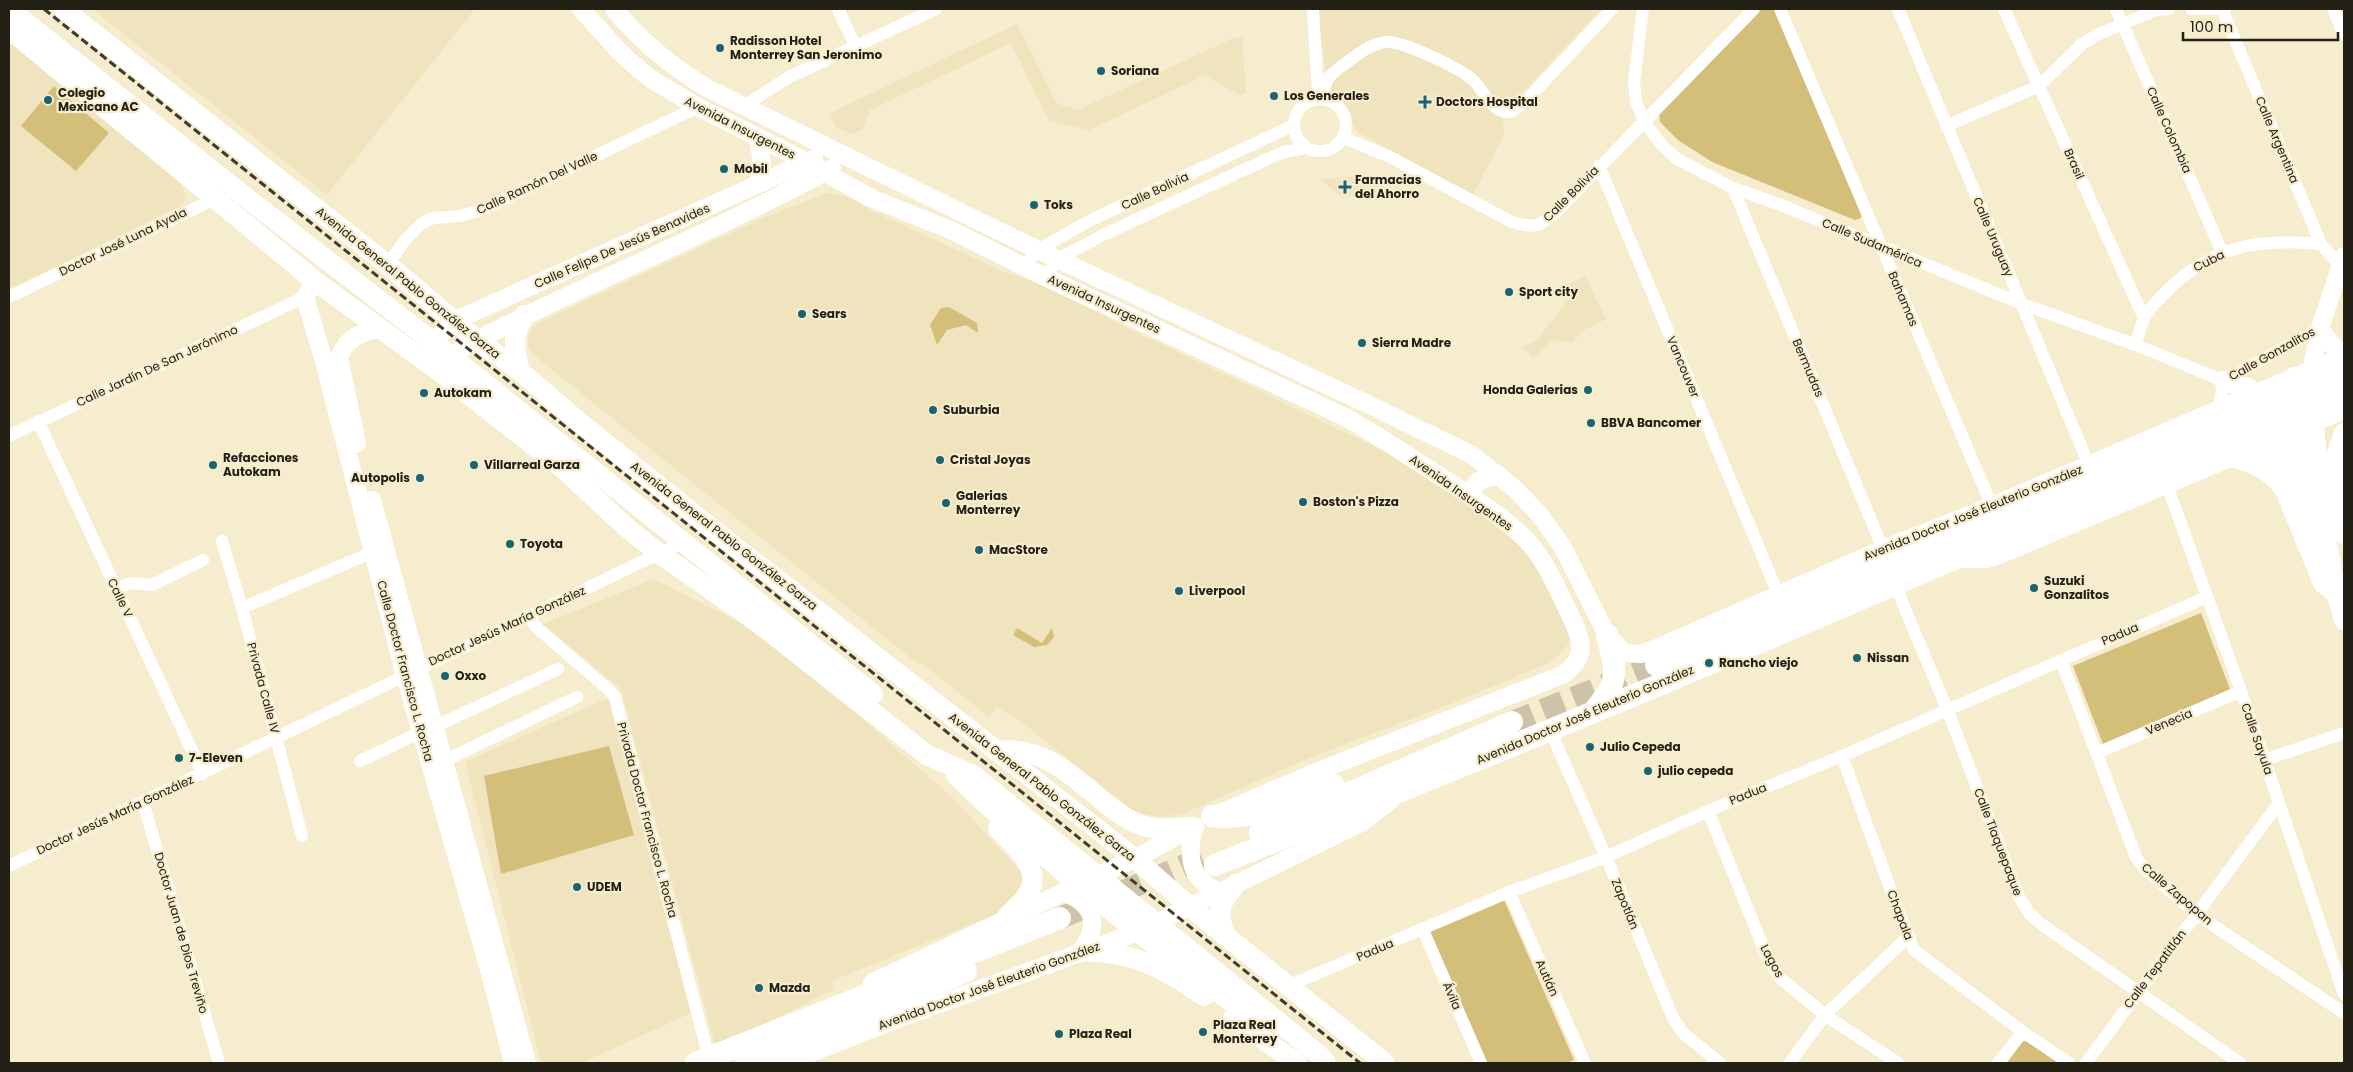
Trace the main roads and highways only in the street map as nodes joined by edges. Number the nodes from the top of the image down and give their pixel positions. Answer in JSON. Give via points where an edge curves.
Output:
{"nodes":[{"id":1,"x":9,"y":9,"type":"edge"},
{"id":2,"x":63,"y":9,"type":"edge"},
{"id":3,"x":581,"y":9,"type":"edge"},
{"id":4,"x":614,"y":9,"type":"edge"},
{"id":5,"x":9,"y":29,"type":"edge"},
{"id":6,"x":758,"y":137,"type":"junction"},
{"id":7,"x":843,"y":154,"type":"junction"},
{"id":8,"x":806,"y":162,"type":"junction"},
{"id":9,"x":825,"y":172,"type":"junction"},
{"id":10,"x":758,"y":184,"type":"junction"},
{"id":11,"x":2342,"y":261,"type":"edge"},
{"id":12,"x":307,"y":282,"type":"junction"},
{"id":13,"x":525,"y":315,"type":"junction"},
{"id":14,"x":454,"y":321,"type":"junction"},
{"id":15,"x":378,"y":328,"type":"junction"},
{"id":16,"x":2320,"y":328,"type":"junction"},
{"id":17,"x":476,"y":340,"type":"junction"},
{"id":18,"x":433,"y":342,"type":"junction"},
{"id":19,"x":2344,"y":355,"type":"edge"},
{"id":20,"x":332,"y":359,"type":"junction"},
{"id":21,"x":424,"y":360,"type":"junction"},
{"id":22,"x":446,"y":365,"type":"junction"},
{"id":23,"x":1296,"y":370,"type":"junction"},
{"id":24,"x":520,"y":371,"type":"junction"},
{"id":25,"x":2344,"y":371,"type":"edge"},
{"id":26,"x":2303,"y":374,"type":"junction"},
{"id":27,"x":2224,"y":380,"type":"road end"},
{"id":28,"x":2344,"y":390,"type":"edge"},
{"id":29,"x":2247,"y":397,"type":"junction"},
{"id":30,"x":2344,"y":410,"type":"edge"},
{"id":31,"x":2214,"y":412,"type":"junction"},
{"id":32,"x":2187,"y":424,"type":"junction"},
{"id":33,"x":2306,"y":426,"type":"junction"},
{"id":34,"x":2344,"y":433,"type":"edge"},
{"id":35,"x":1383,"y":439,"type":"junction"},
{"id":36,"x":2256,"y":447,"type":"junction"},
{"id":37,"x":1472,"y":455,"type":"junction"},
{"id":38,"x":2208,"y":467,"type":"junction"},
{"id":39,"x":1499,"y":475,"type":"junction"},
{"id":40,"x":1469,"y":496,"type":"junction"},
{"id":41,"x":2078,"y":496,"type":"junction"},
{"id":42,"x":2314,"y":506,"type":"junction"},
{"id":43,"x":2337,"y":512,"type":"junction"},
{"id":44,"x":370,"y":517,"type":"junction"},
{"id":45,"x":1964,"y":534,"type":"junction"},
{"id":46,"x":2344,"y":534,"type":"edge"},
{"id":47,"x":2329,"y":553,"type":"junction"},
{"id":48,"x":1953,"y":559,"type":"junction"},
{"id":49,"x":1542,"y":560,"type":"junction"},
{"id":50,"x":1846,"y":566,"type":"junction"},
{"id":51,"x":2340,"y":584,"type":"edge"},
{"id":52,"x":1585,"y":592,"type":"junction"},
{"id":53,"x":2344,"y":620,"type":"edge"},
{"id":54,"x":1607,"y":635,"type":"junction"},
{"id":55,"x":1656,"y":665,"type":"tunnel mouth"},
{"id":56,"x":412,"y":672,"type":"junction"},
{"id":57,"x":1592,"y":712,"type":"junction"},
{"id":58,"x":885,"y":721,"type":"junction"},
{"id":59,"x":1512,"y":722,"type":"tunnel mouth"},
{"id":60,"x":428,"y":729,"type":"junction"},
{"id":61,"x":996,"y":751,"type":"junction"},
{"id":62,"x":948,"y":763,"type":"junction"},
{"id":63,"x":1414,"y":764,"type":"junction"},
{"id":64,"x":1400,"y":793,"type":"junction"},
{"id":65,"x":1203,"y":821,"type":"junction"},
{"id":66,"x":1134,"y":858,"type":"junction"},
{"id":67,"x":1098,"y":874,"type":"junction"},
{"id":68,"x":1070,"y":888,"type":"junction"},
{"id":69,"x":1227,"y":888,"type":"junction"},
{"id":70,"x":1191,"y":908,"type":"junction"},
{"id":71,"x":1006,"y":918,"type":"junction"},
{"id":72,"x":1158,"y":924,"type":"junction"},
{"id":73,"x":1138,"y":932,"type":"junction"},
{"id":74,"x":1225,"y":934,"type":"junction"},
{"id":75,"x":488,"y":946,"type":"junction"},
{"id":76,"x":1192,"y":950,"type":"junction"},
{"id":77,"x":1082,"y":952,"type":"junction"},
{"id":78,"x":1201,"y":986,"type":"junction"},
{"id":79,"x":827,"y":1009,"type":"junction"},
{"id":80,"x":702,"y":1060,"type":"edge"},
{"id":81,"x":513,"y":1063,"type":"edge"},
{"id":82,"x":527,"y":1063,"type":"edge"},
{"id":83,"x":746,"y":1063,"type":"edge"},
{"id":84,"x":786,"y":1063,"type":"edge"},
{"id":85,"x":1297,"y":1063,"type":"edge"},
{"id":86,"x":1310,"y":1063,"type":"edge"},
{"id":87,"x":1326,"y":1063,"type":"edge"},
{"id":88,"x":1384,"y":1063,"type":"edge"}],
"edges":[{"from":1,"to":18,"type":"main road"},
{"from":2,"to":14,"type":"main road","name":"Avenida General Pablo González Garza","via":[[388,265]]},
{"from":3,"to":6,"type":"main road","name":"Avenida Insurgentes","via":[[616,49],[651,79]]},
{"from":4,"to":7,"type":"main road","name":"Avenida Insurgentes","via":[[630,29],[680,72]]},
{"from":5,"to":12,"type":"main road","via":[[162,152]]},
{"from":6,"to":8,"type":"main road","name":"Avenida Insurgentes"},
{"from":6,"to":10,"type":"main road","via":[[762,165]]},
{"from":7,"to":8,"type":"main road","name":"Calle Felipe De Jesús Benavides"},
{"from":7,"to":9,"type":"main road","name":"Calle Felipe De Jesús Benavides"},
{"from":7,"to":23,"type":"main road","name":"Avenida Insurgentes","via":[[1038,250]]},
{"from":8,"to":9,"type":"main road","name":"Avenida Insurgentes"},
{"from":8,"to":10,"type":"main road","name":"Calle Felipe De Jesús Benavides"},
{"from":9,"to":13,"type":"main road","name":"Calle Felipe De Jesús Benavides","via":[[786,194]]},
{"from":9,"to":35,"type":"main road","name":"Avenida Insurgentes","via":[[871,198],[953,231],[1343,416]]},
{"from":10,"to":14,"type":"main road","name":"Calle Felipe De Jesús Benavides"},
{"from":11,"to":16,"type":"main road"},
{"from":12,"to":15,"type":"main road"},
{"from":12,"to":18,"type":"main road","via":[[319,271],[381,320],[407,336]]},
{"from":12,"to":20,"type":"main road","name":"Calle Doctor Francisco L. Rocha"},
{"from":13,"to":17,"type":"main road","name":"Calle Felipe De Jesús Benavides"},
{"from":13,"to":24,"type":"main road","via":[[514,338]]},
{"from":14,"to":17,"type":"main road","name":"Avenida General Pablo González Garza"},
{"from":14,"to":18,"type":"main road","name":"Calle Felipe De Jesús Benavides"},
{"from":15,"to":20,"type":"main road","via":[[354,337]]},
{"from":15,"to":21,"type":"main road"},
{"from":16,"to":19,"type":"main road"},
{"from":16,"to":26,"type":"main road"},
{"from":17,"to":18,"type":"main road"},
{"from":17,"to":22,"type":"main road","name":"Calle Felipe De Jesús Benavides"},
{"from":17,"to":24,"type":"main road","name":"Avenida General Pablo González Garza"},
{"from":18,"to":21,"type":"main road","name":"Calle Felipe De Jesús Benavides"},
{"from":18,"to":22,"type":"main road"},
{"from":19,"to":26,"type":"main road","name":"Avenida Doctor José Eleuterio González"},
{"from":20,"to":44,"type":"main road","name":"Calle Doctor Francisco L. Rocha"},
{"from":21,"to":22,"type":"main road"},
{"from":22,"to":58,"type":"main road","via":[[626,527]]},
{"from":22,"to":62,"type":"main road","via":[[681,543],[935,745]]},
{"from":23,"to":35,"type":"main road","via":[[1308,388],[1362,413]]},
{"from":23,"to":37,"type":"main road","name":"Avenida Insurgentes"},
{"from":24,"to":61,"type":"main road","name":"Avenida General Pablo González Garza","via":[[578,421]]},
{"from":25,"to":41,"type":"highway","name":"Avenida Doctor José Eleuterio González"},
{"from":26,"to":29,"type":"main road","name":"Avenida Doctor José Eleuterio González"},
{"from":26,"to":33,"type":"main road"},
{"from":27,"to":29,"type":"main road","via":[[2248,388]]},
{"from":28,"to":41,"type":"highway","name":"Avenida Doctor José Eleuterio González"},
{"from":29,"to":31,"type":"main road","name":"Avenida Doctor José Eleuterio González"},
{"from":29,"to":36,"type":"main road"},
{"from":30,"to":33,"type":"main road","name":"Avenida Doctor José Eleuterio González"},
{"from":31,"to":32,"type":"main road","name":"Avenida Doctor José Eleuterio González"},
{"from":31,"to":36,"type":"main road"},
{"from":32,"to":38,"type":"main road","via":[[2204,428],[2214,442],[2215,451]]},
{"from":32,"to":50,"type":"main road","name":"Avenida Doctor José Eleuterio González"},
{"from":33,"to":36,"type":"main road","name":"Avenida Doctor José Eleuterio González"},
{"from":33,"to":42,"type":"main road","via":[[2301,452]]},
{"from":33,"to":43,"type":"main road"},
{"from":34,"to":43,"type":"main road","via":[[2334,470]]},
{"from":35,"to":37,"type":"main road","via":[[1405,434],[1457,456]]},
{"from":35,"to":40,"type":"main road","name":"Avenida Insurgentes"},
{"from":36,"to":38,"type":"main road","name":"Avenida Doctor José Eleuterio González"},
{"from":36,"to":42,"type":"main road"},
{"from":36,"to":47,"type":"main road","via":[[2287,476]]},
{"from":36,"to":51,"type":"main road","via":[[2251,462],[2277,479],[2285,490],[2323,583]]},
{"from":37,"to":39,"type":"main road","name":"Avenida Insurgentes"},
{"from":38,"to":48,"type":"main road","name":"Avenida Doctor José Eleuterio González","via":[[1997,556]]},
{"from":39,"to":40,"type":"main road","via":[[1478,481]]},
{"from":39,"to":52,"type":"main road","name":"Avenida Insurgentes","via":[[1539,514],[1562,546]]},
{"from":40,"to":49,"type":"main road","name":"Avenida Insurgentes","via":[[1502,518],[1530,543]]},
{"from":41,"to":45,"type":"highway","name":"Avenida Doctor José Eleuterio González"},
{"from":41,"to":48,"type":"highway","name":"Avenida Doctor José Eleuterio González"},
{"from":42,"to":47,"type":"main road"},
{"from":43,"to":46,"type":"main road"},
{"from":44,"to":56,"type":"main road","name":"Calle Doctor Francisco L. Rocha"},
{"from":44,"to":56,"type":"main road","name":"Calle Doctor Francisco L. Rocha","via":[[373,552]]},
{"from":45,"to":50,"type":"highway","via":[[1949,532],[1936,535],[1870,562]]},
{"from":45,"to":55,"type":"highway","name":"Avenida Doctor José Eleuterio González"},
{"from":47,"to":51,"type":"main road"},
{"from":48,"to":57,"type":"highway","name":"Avenida Doctor José Eleuterio González"},
{"from":49,"to":52,"type":"main road","via":[[1574,597]]},
{"from":49,"to":65,"type":"main road","name":"Avenida Insurgentes","via":[[1577,628],[1581,646],[1578,661],[1572,669]]},
{"from":50,"to":54,"type":"main road","name":"Avenida Doctor José Eleuterio González","via":[[1641,654],[1625,653]]},
{"from":51,"to":53,"type":"main road"},
{"from":52,"to":54,"type":"main road","name":"Avenida Insurgentes"},
{"from":54,"to":57,"type":"highway","via":[[1615,677],[1609,693]]},
{"from":56,"to":60,"type":"main road","name":"Calle Doctor Francisco L. Rocha"},
{"from":57,"to":64,"type":"highway","name":"Avenida Doctor José Eleuterio González"},
{"from":58,"to":62,"type":"main road","via":[[927,755]]},
{"from":58,"to":71,"type":"main road","via":[[902,744],[976,807],[1024,858],[1032,874],[1032,887]]},
{"from":59,"to":63,"type":"highway","name":"Avenida Doctor José Eleuterio González"},
{"from":60,"to":75,"type":"main road","name":"Calle Doctor Francisco L. Rocha"},
{"from":60,"to":75,"type":"main road","name":"Calle Doctor Francisco L. Rocha","via":[[444,761]]},
{"from":61,"to":65,"type":"main road","via":[[1032,752],[1051,761],[1122,816],[1143,826],[1155,828]]},
{"from":61,"to":66,"type":"main road","name":"Avenida General Pablo González Garza"},
{"from":62,"to":67,"type":"main road","via":[[973,774]]},
{"from":62,"to":68,"type":"main road","via":[[966,786]]},
{"from":63,"to":64,"type":"highway","name":"Avenida Doctor José Eleuterio González","via":[[1213,860]]},
{"from":63,"to":65,"type":"highway","via":[[1341,781],[1250,816]]},
{"from":64,"to":69,"type":"main road","name":"Avenida Doctor José Eleuterio González","via":[[1361,823]]},
{"from":65,"to":66,"type":"main road"},
{"from":65,"to":69,"type":"main road","via":[[1189,845],[1194,869],[1209,888]]},
{"from":66,"to":67,"type":"main road"},
{"from":66,"to":70,"type":"main road","name":"Avenida General Pablo González Garza"},
{"from":67,"to":68,"type":"main road"},
{"from":67,"to":72,"type":"main road"},
{"from":68,"to":71,"type":"main road"},
{"from":68,"to":73,"type":"main road"},
{"from":68,"to":77,"type":"main road","via":[[1092,920],[1092,935]]},
{"from":69,"to":70,"type":"main road","name":"Avenida Doctor José Eleuterio González"},
{"from":69,"to":74,"type":"main road","via":[[1220,906]]},
{"from":70,"to":72,"type":"main road","name":"Avenida Doctor José Eleuterio González"},
{"from":70,"to":74,"type":"main road","name":"Avenida General Pablo González Garza"},
{"from":71,"to":79,"type":"main road","via":[[841,998]]},
{"from":72,"to":73,"type":"main road","name":"Avenida Doctor José Eleuterio González"},
{"from":72,"to":76,"type":"main road"},
{"from":73,"to":77,"type":"main road","name":"Avenida Doctor José Eleuterio González"},
{"from":73,"to":78,"type":"main road"},
{"from":74,"to":88,"type":"main road","name":"Avenida General Pablo González Garza"},
{"from":75,"to":81,"type":"main road","name":"Calle Doctor Francisco L. Rocha"},
{"from":75,"to":82,"type":"main road","name":"Calle Doctor Francisco L. Rocha"},
{"from":76,"to":78,"type":"main road"},
{"from":76,"to":87,"type":"main road"},
{"from":77,"to":78,"type":"main road","via":[[1124,954]]},
{"from":77,"to":84,"type":"main road","name":"Avenida Doctor José Eleuterio González"},
{"from":78,"to":85,"type":"main road"},
{"from":78,"to":86,"type":"main road"},
{"from":79,"to":80,"type":"highway","name":"Avenida Doctor José Eleuterio González"},
{"from":79,"to":83,"type":"highway","name":"Avenida Doctor José Eleuterio González","via":[[1062,923]]}]}
